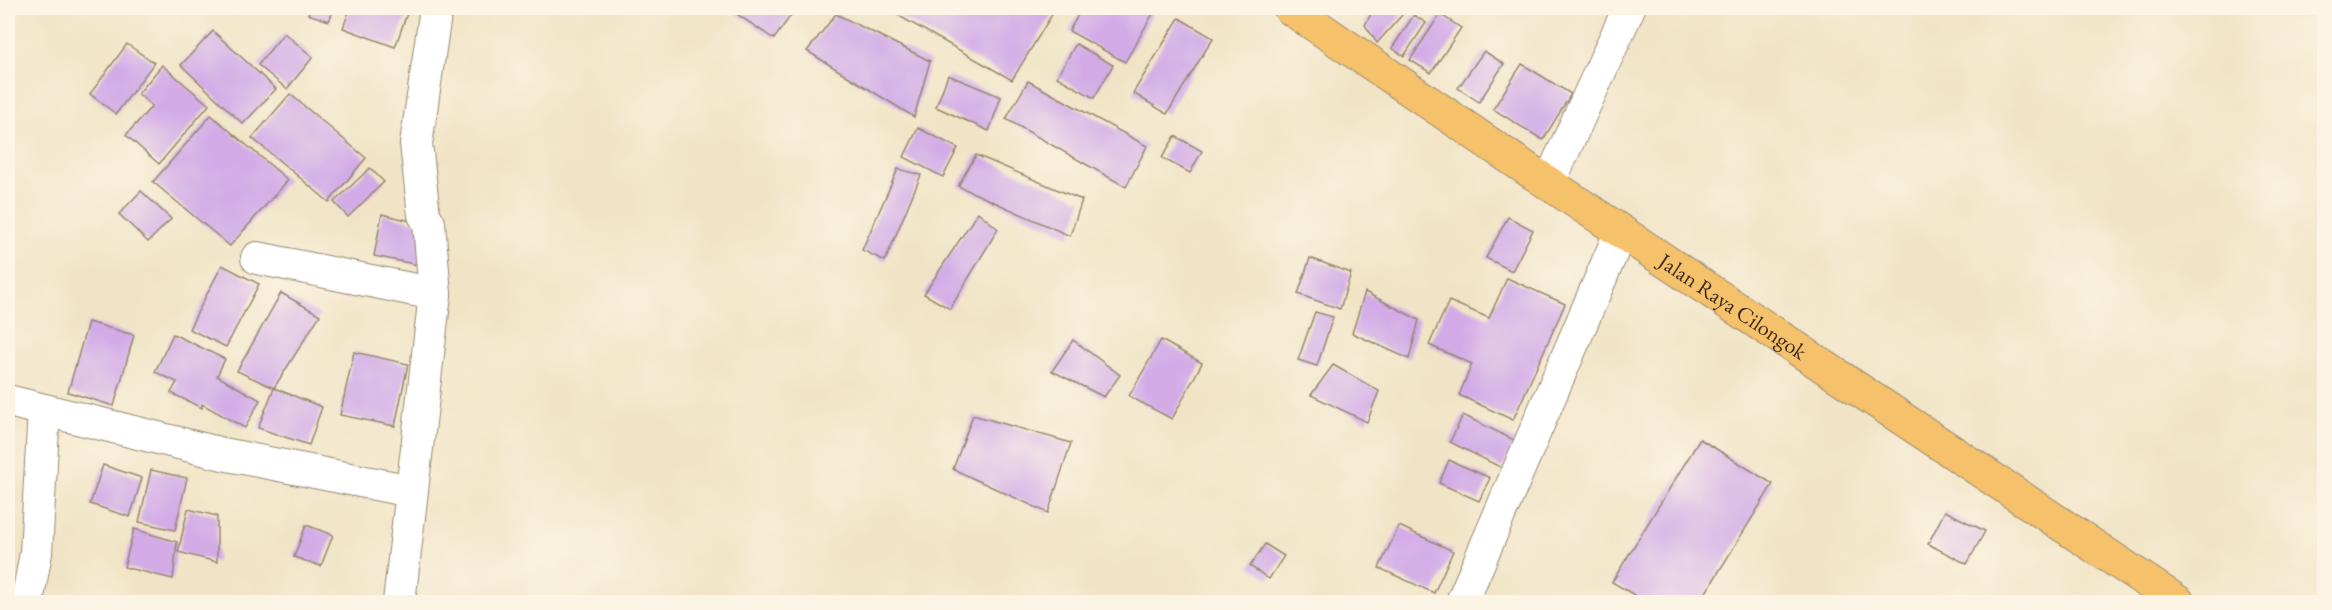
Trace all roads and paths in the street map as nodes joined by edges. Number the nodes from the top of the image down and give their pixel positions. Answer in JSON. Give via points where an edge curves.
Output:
{"nodes":[{"id":1,"x":436,"y":8,"type":"edge"},
{"id":2,"x":1290,"y":8,"type":"edge"},
{"id":3,"x":1629,"y":8,"type":"edge"},
{"id":4,"x":1549,"y":183,"type":"junction"},
{"id":5,"x":1621,"y":231,"type":"junction"},
{"id":6,"x":257,"y":258,"type":"dead end"},
{"id":7,"x":435,"y":294,"type":"junction"},
{"id":8,"x":8,"y":401,"type":"edge"},
{"id":9,"x":44,"y":410,"type":"junction"},
{"id":10,"x":411,"y":491,"type":"junction"},
{"id":11,"x":27,"y":603,"type":"edge"},
{"id":12,"x":399,"y":603,"type":"edge"},
{"id":13,"x":1462,"y":603,"type":"edge"},
{"id":14,"x":2178,"y":603,"type":"edge"}],
"edges":[{"from":1,"to":7,"type":"street","via":[[416,144]]},
{"from":2,"to":4,"type":"highway","name":"Jalan Raya Cilongok"},
{"from":3,"to":4,"type":"street"},
{"from":4,"to":5,"type":"highway","name":"Jalan Raya Cilongok"},
{"from":5,"to":13,"type":"street"},
{"from":5,"to":14,"type":"highway","name":"Jalan Raya Cilongok"},
{"from":6,"to":7,"type":"street"},
{"from":7,"to":10,"type":"street"},
{"from":8,"to":9,"type":"street"},
{"from":9,"to":10,"type":"street","via":[[223,454]]},
{"from":9,"to":11,"type":"street","via":[[36,553]]},
{"from":10,"to":12,"type":"street"}]}
